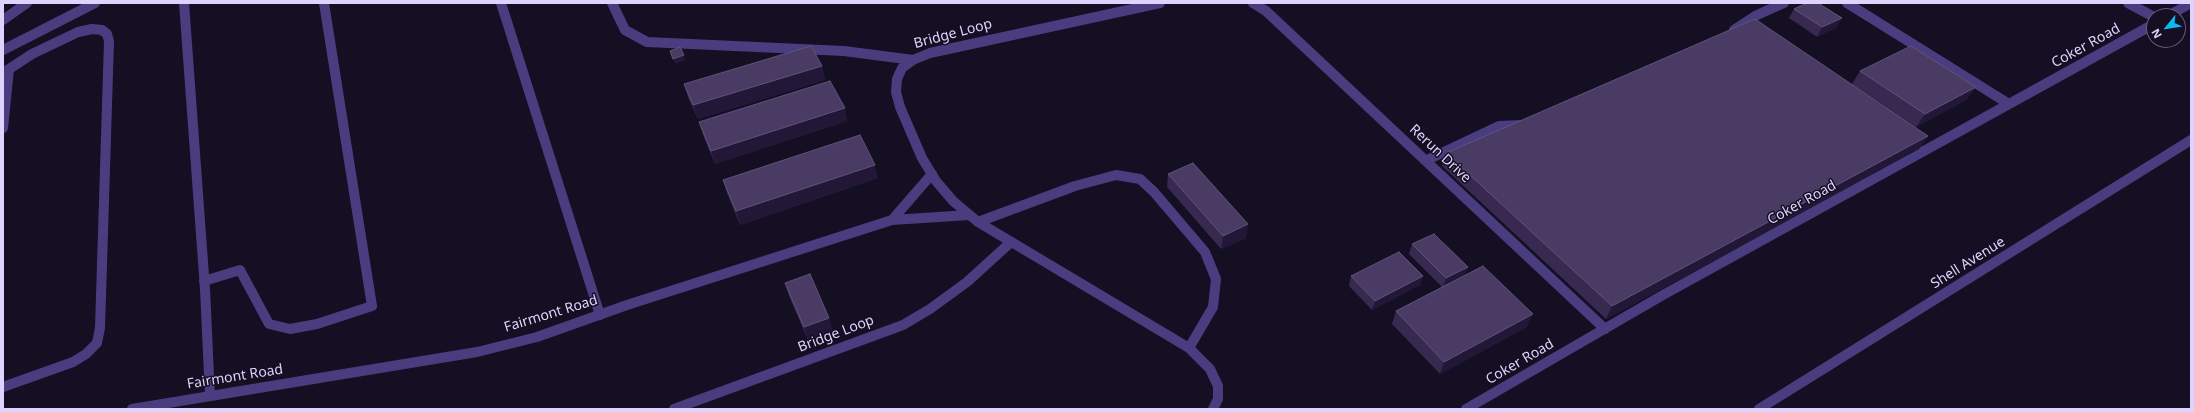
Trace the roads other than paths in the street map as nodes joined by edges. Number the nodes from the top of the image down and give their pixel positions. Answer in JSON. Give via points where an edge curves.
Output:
{"nodes":[{"id":1,"x":27,"y":3,"type":"edge"},
{"id":2,"x":95,"y":3,"type":"edge"},
{"id":3,"x":184,"y":3,"type":"edge"},
{"id":4,"x":324,"y":3,"type":"edge"},
{"id":5,"x":501,"y":3,"type":"edge"},
{"id":6,"x":612,"y":3,"type":"edge"},
{"id":7,"x":1160,"y":3,"type":"edge"},
{"id":8,"x":1253,"y":3,"type":"edge"},
{"id":9,"x":1784,"y":3,"type":"edge"},
{"id":10,"x":1846,"y":3,"type":"edge"},
{"id":11,"x":2128,"y":3,"type":"edge"},
{"id":12,"x":2191,"y":3,"type":"edge"},
{"id":13,"x":2182,"y":8,"type":"edge"},
{"id":14,"x":2146,"y":13,"type":"edge"},
{"id":15,"x":3,"y":20,"type":"edge"},
{"id":16,"x":2146,"y":28,"type":"edge"},
{"id":17,"x":1724,"y":35,"type":"edge"},
{"id":18,"x":3,"y":50,"type":"edge"},
{"id":19,"x":913,"y":60,"type":"junction"},
{"id":20,"x":6,"y":71,"type":"edge"},
{"id":21,"x":2009,"y":104,"type":"junction"},
{"id":22,"x":1533,"y":121,"type":"edge"},
{"id":23,"x":3,"y":128,"type":"edge"},
{"id":24,"x":2191,"y":140,"type":"edge"},
{"id":25,"x":1427,"y":160,"type":"junction"},
{"id":26,"x":932,"y":174,"type":"junction"},
{"id":27,"x":969,"y":215,"type":"junction"},
{"id":28,"x":892,"y":220,"type":"junction"},
{"id":29,"x":978,"y":222,"type":"junction"},
{"id":30,"x":1010,"y":242,"type":"junction"},
{"id":31,"x":204,"y":281,"type":"junction"},
{"id":32,"x":600,"y":315,"type":"junction"},
{"id":33,"x":1605,"y":329,"type":"junction"},
{"id":34,"x":1189,"y":348,"type":"junction"},
{"id":35,"x":3,"y":386,"type":"edge"},
{"id":36,"x":210,"y":396,"type":"junction"},
{"id":37,"x":132,"y":409,"type":"edge"},
{"id":38,"x":674,"y":409,"type":"edge"},
{"id":39,"x":1213,"y":409,"type":"edge"},
{"id":40,"x":1466,"y":409,"type":"edge"},
{"id":41,"x":1759,"y":409,"type":"edge"}],
"edges":[{"from":1,"to":15,"type":"street"},
{"from":2,"to":18,"type":"street"},
{"from":3,"to":31,"type":"street"},
{"from":4,"to":31,"type":"street","via":[[372,306],[317,324],[290,329],[269,324],[240,270]]},
{"from":5,"to":32,"type":"street"},
{"from":6,"to":19,"type":"street","via":[[625,30],[647,42],[844,51]]},
{"from":7,"to":19,"type":"street","name":"Bridge Loop","via":[[953,47]]},
{"from":8,"to":25,"type":"street","name":"Rerun Drive","via":[[1266,10]]},
{"from":9,"to":17,"type":"street"},
{"from":10,"to":21,"type":"street"},
{"from":11,"to":14,"type":"street"},
{"from":12,"to":13,"type":"street"},
{"from":16,"to":21,"type":"street","name":"Coker Road"},
{"from":19,"to":26,"type":"street","name":"Bridge Loop","via":[[902,68],[897,79],[896,92],[922,158]]},
{"from":20,"to":23,"type":"street"},
{"from":20,"to":35,"type":"street","via":[[32,54],[78,32],[92,29],[102,30],[107,34],[109,41],[100,328],[97,343],[73,362]]},
{"from":21,"to":33,"type":"street","name":"Coker Road"},
{"from":22,"to":25,"type":"street","via":[[1499,126]]},
{"from":24,"to":41,"type":"street","name":"Shell Avenue"},
{"from":25,"to":33,"type":"street","name":"Rerun Drive"},
{"from":26,"to":27,"type":"street","name":"Bridge Loop","via":[[953,201]]},
{"from":26,"to":28,"type":"street"},
{"from":27,"to":28,"type":"street","name":"Fairmont Road"},
{"from":27,"to":29,"type":"street","name":"Bridge Loop"},
{"from":28,"to":32,"type":"street","name":"Fairmont Road"},
{"from":29,"to":30,"type":"street","name":"Bridge Loop"},
{"from":29,"to":34,"type":"street","via":[[1075,186],[1116,175],[1140,179],[1205,252],[1216,279],[1213,307]]},
{"from":30,"to":34,"type":"street","name":"Bridge Loop"},
{"from":30,"to":38,"type":"street","name":"Bridge Loop","via":[[967,282],[903,325]]},
{"from":31,"to":36,"type":"street"},
{"from":32,"to":36,"type":"street","name":"Fairmont Road","via":[[536,337],[477,352]]},
{"from":33,"to":40,"type":"street","name":"Coker Road"},
{"from":34,"to":39,"type":"street","name":"Bridge Loop","via":[[1210,369],[1218,386],[1218,399]]},
{"from":36,"to":37,"type":"street","name":"Fairmont Road"}]}
